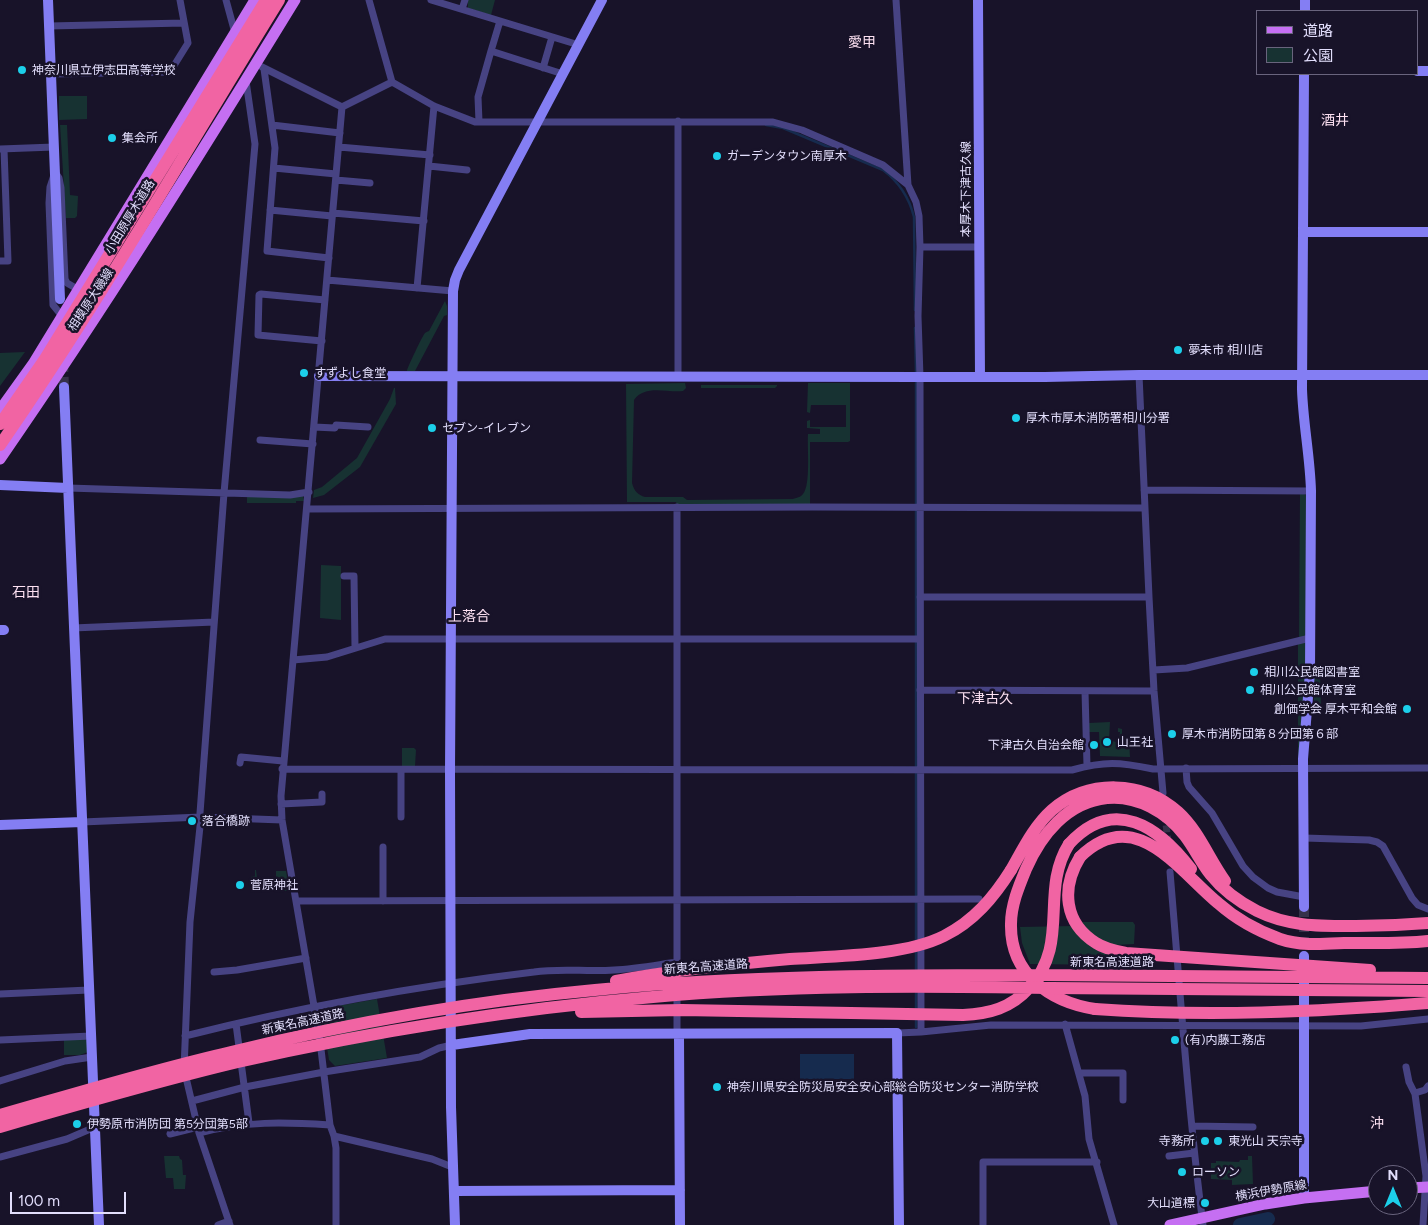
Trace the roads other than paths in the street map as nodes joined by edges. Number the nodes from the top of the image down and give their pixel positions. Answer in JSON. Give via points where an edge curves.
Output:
{"nodes":[{"id":1,"x":48,"y":0,"type":"edge"},
{"id":2,"x":180,"y":0,"type":"edge"},
{"id":3,"x":226,"y":0,"type":"edge"},
{"id":4,"x":255,"y":0,"type":"edge"},
{"id":5,"x":266,"y":0,"type":"edge"},
{"id":6,"x":279,"y":0,"type":"edge"},
{"id":7,"x":295,"y":0,"type":"edge"},
{"id":8,"x":369,"y":0,"type":"edge"},
{"id":9,"x":430,"y":0,"type":"edge"},
{"id":10,"x":465,"y":0,"type":"edge"},
{"id":11,"x":602,"y":0,"type":"edge"},
{"id":12,"x":896,"y":0,"type":"edge"},
{"id":13,"x":978,"y":0,"type":"edge"},
{"id":14,"x":462,"y":9,"type":"junction"},
{"id":15,"x":500,"y":21,"type":"junction"},
{"id":16,"x":184,"y":23,"type":"junction"},
{"id":17,"x":49,"y":26,"type":"junction"},
{"id":18,"x":235,"y":33,"type":"junction"},
{"id":19,"x":552,"y":37,"type":"junction"},
{"id":20,"x":578,"y":44,"type":"junction"},
{"id":21,"x":491,"y":51,"type":"junction"},
{"id":22,"x":261,"y":65,"type":"junction"},
{"id":23,"x":543,"y":68,"type":"junction"},
{"id":24,"x":51,"y":74,"type":"junction"},
{"id":25,"x":563,"y":74,"type":"junction"},
{"id":26,"x":1304,"y":75,"type":"edge"},
{"id":27,"x":246,"y":80,"type":"junction"},
{"id":28,"x":392,"y":82,"type":"junction"},
{"id":29,"x":434,"y":106,"type":"junction"},
{"id":30,"x":342,"y":108,"type":"junction"},
{"id":31,"x":479,"y":122,"type":"junction"},
{"id":32,"x":538,"y":122,"type":"junction"},
{"id":33,"x":678,"y":124,"type":"junction"},
{"id":34,"x":272,"y":125,"type":"junction"},
{"id":35,"x":340,"y":133,"type":"junction"},
{"id":36,"x":54,"y":147,"type":"junction"},
{"id":37,"x":338,"y":147,"type":"junction"},
{"id":38,"x":2,"y":149,"type":"edge"},
{"id":39,"x":430,"y":155,"type":"junction"},
{"id":40,"x":429,"y":166,"type":"junction"},
{"id":41,"x":274,"y":168,"type":"junction"},
{"id":42,"x":467,"y":170,"type":"dead end"},
{"id":43,"x":55,"y":172,"type":"junction"},
{"id":44,"x":336,"y":177,"type":"junction"},
{"id":45,"x":370,"y":183,"type":"dead end"},
{"id":46,"x":908,"y":185,"type":"junction"},
{"id":47,"x":270,"y":210,"type":"junction"},
{"id":48,"x":333,"y":215,"type":"junction"},
{"id":49,"x":424,"y":221,"type":"junction"},
{"id":50,"x":1303,"y":232,"type":"junction"},
{"id":51,"x":1428,"y":232,"type":"edge"},
{"id":52,"x":920,"y":247,"type":"junction"},
{"id":53,"x":979,"y":247,"type":"junction"},
{"id":54,"x":329,"y":258,"type":"junction"},
{"id":55,"x":0,"y":261,"type":"edge"},
{"id":56,"x":327,"y":280,"type":"junction"},
{"id":57,"x":417,"y":288,"type":"junction"},
{"id":58,"x":79,"y":290,"type":"junction"},
{"id":59,"x":453,"y":291,"type":"junction"},
{"id":60,"x":60,"y":299,"type":"dead end"},
{"id":61,"x":325,"y":300,"type":"junction"},
{"id":62,"x":62,"y":316,"type":"junction"},
{"id":63,"x":322,"y":341,"type":"junction"},
{"id":64,"x":1139,"y":374,"type":"junction"},
{"id":65,"x":1302,"y":375,"type":"junction"},
{"id":66,"x":1428,"y":375,"type":"edge"},
{"id":67,"x":318,"y":376,"type":"junction"},
{"id":68,"x":452,"y":376,"type":"junction"},
{"id":69,"x":678,"y":377,"type":"junction"},
{"id":70,"x":920,"y":377,"type":"junction"},
{"id":71,"x":980,"y":377,"type":"junction"},
{"id":72,"x":64,"y":387,"type":"tunnel mouth"},
{"id":73,"x":0,"y":410,"type":"edge"},
{"id":74,"x":0,"y":424,"type":"edge"},
{"id":75,"x":314,"y":426,"type":"junction"},
{"id":76,"x":368,"y":427,"type":"dead end"},
{"id":77,"x":260,"y":440,"type":"dead end"},
{"id":78,"x":0,"y":444,"type":"edge"},
{"id":79,"x":313,"y":444,"type":"junction"},
{"id":80,"x":0,"y":459,"type":"edge"},
{"id":81,"x":0,"y":485,"type":"edge"},
{"id":82,"x":68,"y":488,"type":"junction"},
{"id":83,"x":1144,"y":490,"type":"junction"},
{"id":84,"x":1311,"y":490,"type":"junction"},
{"id":85,"x":309,"y":492,"type":"junction"},
{"id":86,"x":224,"y":493,"type":"junction"},
{"id":87,"x":677,"y":508,"type":"junction"},
{"id":88,"x":917,"y":508,"type":"junction"},
{"id":89,"x":1145,"y":508,"type":"junction"},
{"id":90,"x":307,"y":509,"type":"junction"},
{"id":91,"x":452,"y":509,"type":"junction"},
{"id":92,"x":344,"y":576,"type":"dead end"},
{"id":93,"x":920,"y":597,"type":"junction"},
{"id":94,"x":1149,"y":597,"type":"junction"},
{"id":95,"x":214,"y":622,"type":"junction"},
{"id":96,"x":73,"y":628,"type":"junction"},
{"id":97,"x":451,"y":638,"type":"junction"},
{"id":98,"x":677,"y":638,"type":"junction"},
{"id":99,"x":1310,"y":638,"type":"junction"},
{"id":100,"x":917,"y":639,"type":"junction"},
{"id":101,"x":355,"y":648,"type":"junction"},
{"id":102,"x":293,"y":660,"type":"junction"},
{"id":103,"x":1154,"y":670,"type":"junction"},
{"id":104,"x":920,"y":690,"type":"junction"},
{"id":105,"x":1085,"y":691,"type":"junction"},
{"id":106,"x":1154,"y":691,"type":"junction"},
{"id":107,"x":241,"y":757,"type":"dead end"},
{"id":108,"x":283,"y":761,"type":"junction"},
{"id":109,"x":1086,"y":766,"type":"junction"},
{"id":110,"x":1162,"y":768,"type":"junction"},
{"id":111,"x":1186,"y":768,"type":"junction"},
{"id":112,"x":1303,"y":768,"type":"junction"},
{"id":113,"x":1428,"y":768,"type":"edge"},
{"id":114,"x":282,"y":769,"type":"junction"},
{"id":115,"x":401,"y":770,"type":"junction"},
{"id":116,"x":450,"y":770,"type":"junction"},
{"id":117,"x":677,"y":770,"type":"junction"},
{"id":118,"x":917,"y":770,"type":"junction"},
{"id":119,"x":1163,"y":793,"type":"dead end"},
{"id":120,"x":322,"y":794,"type":"dead end"},
{"id":121,"x":281,"y":804,"type":"junction"},
{"id":122,"x":201,"y":817,"type":"junction"},
{"id":123,"x":401,"y":817,"type":"dead end"},
{"id":124,"x":282,"y":820,"type":"junction"},
{"id":125,"x":82,"y":822,"type":"junction"},
{"id":126,"x":0,"y":825,"type":"edge"},
{"id":127,"x":1304,"y":838,"type":"junction"},
{"id":128,"x":383,"y":847,"type":"dead end"},
{"id":129,"x":1170,"y":872,"type":"dead end"},
{"id":130,"x":979,"y":899,"type":"dead end"},
{"id":131,"x":451,"y":900,"type":"junction"},
{"id":132,"x":677,"y":900,"type":"junction"},
{"id":133,"x":917,"y":900,"type":"junction"},
{"id":134,"x":296,"y":901,"type":"junction"},
{"id":135,"x":384,"y":901,"type":"junction"},
{"id":136,"x":1240,"y":901,"type":"junction"},
{"id":137,"x":1304,"y":902,"type":"joint"},
{"id":138,"x":1217,"y":903,"type":"junction"},
{"id":139,"x":1428,"y":909,"type":"edge"},
{"id":140,"x":1428,"y":923,"type":"edge"},
{"id":141,"x":1400,"y":926,"type":"junction"},
{"id":142,"x":1428,"y":930,"type":"edge"},
{"id":143,"x":1428,"y":941,"type":"edge"},
{"id":144,"x":1400,"y":944,"type":"junction"},
{"id":145,"x":1428,"y":947,"type":"edge"},
{"id":146,"x":1304,"y":956,"type":"tunnel mouth"},
{"id":147,"x":306,"y":958,"type":"junction"},
{"id":148,"x":677,"y":962,"type":"junction"},
{"id":149,"x":214,"y":972,"type":"dead end"},
{"id":150,"x":1428,"y":972,"type":"edge"},
{"id":151,"x":1428,"y":978,"type":"edge"},
{"id":152,"x":451,"y":983,"type":"junction"},
{"id":153,"x":89,"y":990,"type":"junction"},
{"id":154,"x":1428,"y":991,"type":"edge"},
{"id":155,"x":0,"y":994,"type":"edge"},
{"id":156,"x":518,"y":998,"type":"junction"},
{"id":157,"x":1428,"y":1003,"type":"edge"},
{"id":158,"x":314,"y":1007,"type":"junction"},
{"id":159,"x":1428,"y":1019,"type":"edge"},
{"id":160,"x":236,"y":1024,"type":"junction"},
{"id":161,"x":1065,"y":1024,"type":"junction"},
{"id":162,"x":1183,"y":1025,"type":"junction"},
{"id":163,"x":1304,"y":1027,"type":"junction"},
{"id":164,"x":921,"y":1032,"type":"junction"},
{"id":165,"x":897,"y":1033,"type":"junction"},
{"id":166,"x":372,"y":1034,"type":"junction"},
{"id":167,"x":678,"y":1035,"type":"junction"},
{"id":168,"x":91,"y":1036,"type":"junction"},
{"id":169,"x":185,"y":1036,"type":"junction"},
{"id":170,"x":0,"y":1040,"type":"edge"},
{"id":171,"x":452,"y":1045,"type":"junction"},
{"id":172,"x":92,"y":1057,"type":"junction"},
{"id":173,"x":1406,"y":1067,"type":"dead end"},
{"id":174,"x":324,"y":1072,"type":"junction"},
{"id":175,"x":1079,"y":1073,"type":"junction"},
{"id":176,"x":0,"y":1081,"type":"edge"},
{"id":177,"x":1428,"y":1086,"type":"edge"},
{"id":178,"x":245,"y":1087,"type":"junction"},
{"id":179,"x":1415,"y":1093,"type":"junction"},
{"id":180,"x":1123,"y":1100,"type":"dead end"},
{"id":181,"x":192,"y":1101,"type":"junction"},
{"id":182,"x":0,"y":1115,"type":"edge"},
{"id":183,"x":249,"y":1123,"type":"junction"},
{"id":184,"x":330,"y":1125,"type":"junction"},
{"id":185,"x":1192,"y":1126,"type":"junction"},
{"id":186,"x":0,"y":1127,"type":"edge"},
{"id":187,"x":95,"y":1127,"type":"junction"},
{"id":188,"x":1253,"y":1127,"type":"dead end"},
{"id":189,"x":199,"y":1130,"type":"junction"},
{"id":190,"x":173,"y":1131,"type":"dead end"},
{"id":191,"x":334,"y":1136,"type":"junction"},
{"id":192,"x":1194,"y":1153,"type":"junction"},
{"id":193,"x":1169,"y":1156,"type":"dead end"},
{"id":194,"x":0,"y":1157,"type":"edge"},
{"id":195,"x":1097,"y":1162,"type":"junction"},
{"id":196,"x":452,"y":1166,"type":"junction"},
{"id":197,"x":1427,"y":1187,"type":"edge"},
{"id":198,"x":680,"y":1190,"type":"junction"},
{"id":199,"x":454,"y":1191,"type":"junction"},
{"id":200,"x":1368,"y":1192,"type":"edge"},
{"id":201,"x":1304,"y":1198,"type":"junction"},
{"id":202,"x":1202,"y":1221,"type":"edge"},
{"id":203,"x":230,"y":1223,"type":"edge"},
{"id":204,"x":99,"y":1225,"type":"edge"},
{"id":205,"x":218,"y":1225,"type":"edge"},
{"id":206,"x":336,"y":1225,"type":"edge"},
{"id":207,"x":455,"y":1225,"type":"edge"},
{"id":208,"x":680,"y":1225,"type":"edge"},
{"id":209,"x":899,"y":1225,"type":"edge"},
{"id":210,"x":983,"y":1225,"type":"edge"},
{"id":211,"x":1114,"y":1225,"type":"edge"},
{"id":212,"x":1170,"y":1225,"type":"edge"},
{"id":213,"x":1423,"y":1225,"type":"edge"}],
"edges":[{"from":1,"to":17,"type":"street"},
{"from":2,"to":16,"type":"street"},
{"from":3,"to":18,"type":"street"},
{"from":4,"to":18,"type":"main road","name":"相模原大磯線"},
{"from":5,"to":74,"type":"highway","name":"小田原厚木道路","via":[[45,359]]},
{"from":6,"to":78,"type":"highway","name":"小田原厚木道路","via":[[102,290]]},
{"from":7,"to":22,"type":"main road","name":"相模原大磯線"},
{"from":8,"to":28,"type":"street"},
{"from":9,"to":14,"type":"street"},
{"from":10,"to":14,"type":"street"},
{"from":11,"to":20,"type":"street"},
{"from":12,"to":46,"type":"street"},
{"from":13,"to":53,"type":"street","name":"本厚木下津古久線"},
{"from":14,"to":15,"type":"street"},
{"from":15,"to":19,"type":"street"},
{"from":15,"to":21,"type":"street"},
{"from":16,"to":17,"type":"street"},
{"from":16,"to":24,"type":"street","via":[[188,43],[170,72]]},
{"from":17,"to":24,"type":"street"},
{"from":18,"to":58,"type":"main road","name":"相模原大磯線"},
{"from":19,"to":20,"type":"street"},
{"from":19,"to":23,"type":"street"},
{"from":20,"to":25,"type":"street"},
{"from":21,"to":23,"type":"street"},
{"from":21,"to":31,"type":"street","via":[[478,98]]},
{"from":22,"to":27,"type":"main road","name":"相模原大磯線"},
{"from":22,"to":30,"type":"street"},
{"from":22,"to":34,"type":"street"},
{"from":23,"to":25,"type":"street"},
{"from":24,"to":36,"type":"street"},
{"from":25,"to":32,"type":"street"},
{"from":26,"to":50,"type":"street"},
{"from":27,"to":80,"type":"main road","name":"相模原大磯線","via":[[65,365]]},
{"from":27,"to":86,"type":"street","via":[[255,144]]},
{"from":28,"to":29,"type":"street"},
{"from":28,"to":30,"type":"street"},
{"from":29,"to":31,"type":"street"},
{"from":29,"to":39,"type":"street"},
{"from":30,"to":35,"type":"street"},
{"from":31,"to":32,"type":"street"},
{"from":32,"to":33,"type":"street"},
{"from":32,"to":59,"type":"street","via":[[459,270]]},
{"from":33,"to":46,"type":"street","via":[[780,123],[884,164]]},
{"from":33,"to":69,"type":"street"},
{"from":34,"to":35,"type":"street"},
{"from":34,"to":41,"type":"street"},
{"from":35,"to":37,"type":"street"},
{"from":36,"to":38,"type":"street"},
{"from":36,"to":43,"type":"street"},
{"from":37,"to":39,"type":"street"},
{"from":37,"to":44,"type":"street"},
{"from":38,"to":55,"type":"street","via":[[8,261]]},
{"from":39,"to":40,"type":"street"},
{"from":40,"to":42,"type":"street"},
{"from":40,"to":49,"type":"street"},
{"from":41,"to":44,"type":"street"},
{"from":41,"to":47,"type":"street"},
{"from":43,"to":58,"type":"street","via":[[61,188],[66,279]]},
{"from":43,"to":60,"type":"street"},
{"from":43,"to":62,"type":"street","via":[[49,202],[54,304]]},
{"from":44,"to":45,"type":"street"},
{"from":44,"to":48,"type":"street"},
{"from":46,"to":52,"type":"street","via":[[918,209]]},
{"from":47,"to":48,"type":"street"},
{"from":47,"to":54,"type":"street","via":[[267,251]]},
{"from":48,"to":49,"type":"street"},
{"from":48,"to":54,"type":"street"},
{"from":49,"to":57,"type":"street"},
{"from":50,"to":51,"type":"street"},
{"from":50,"to":65,"type":"street"},
{"from":52,"to":53,"type":"street"},
{"from":52,"to":70,"type":"street"},
{"from":53,"to":71,"type":"street","name":"本厚木下津古久線"},
{"from":54,"to":56,"type":"street"},
{"from":56,"to":57,"type":"street"},
{"from":56,"to":61,"type":"street"},
{"from":57,"to":59,"type":"street"},
{"from":58,"to":62,"type":"main road","name":"相模原大磯線"},
{"from":59,"to":68,"type":"street"},
{"from":61,"to":63,"type":"street"},
{"from":61,"to":63,"type":"street","via":[[259,295],[258,335]]},
{"from":62,"to":73,"type":"main road","name":"相模原大磯線"},
{"from":63,"to":67,"type":"street"},
{"from":64,"to":65,"type":"street"},
{"from":64,"to":71,"type":"street"},
{"from":64,"to":83,"type":"street"},
{"from":65,"to":66,"type":"street"},
{"from":65,"to":84,"type":"street"},
{"from":67,"to":68,"type":"street"},
{"from":67,"to":75,"type":"street"},
{"from":68,"to":69,"type":"street"},
{"from":68,"to":91,"type":"street"},
{"from":69,"to":70,"type":"street"},
{"from":70,"to":71,"type":"street"},
{"from":70,"to":88,"type":"street"},
{"from":72,"to":82,"type":"street"},
{"from":75,"to":76,"type":"street","via":[[335,428],[336,425],[359,423]]},
{"from":75,"to":79,"type":"street"},
{"from":77,"to":79,"type":"street","via":[[277,438]]},
{"from":79,"to":85,"type":"street"},
{"from":81,"to":82,"type":"street"},
{"from":82,"to":86,"type":"street"},
{"from":82,"to":96,"type":"street"},
{"from":83,"to":84,"type":"street"},
{"from":83,"to":89,"type":"street"},
{"from":84,"to":99,"type":"street"},
{"from":85,"to":86,"type":"street","via":[[290,495]]},
{"from":85,"to":90,"type":"street"},
{"from":86,"to":95,"type":"street"},
{"from":87,"to":88,"type":"street"},
{"from":87,"to":91,"type":"street"},
{"from":87,"to":98,"type":"street"},
{"from":88,"to":89,"type":"street"},
{"from":88,"to":93,"type":"street"},
{"from":89,"to":94,"type":"street"},
{"from":90,"to":91,"type":"street"},
{"from":90,"to":102,"type":"street"},
{"from":91,"to":97,"type":"street"},
{"from":92,"to":101,"type":"street","via":[[354,576]]},
{"from":93,"to":94,"type":"street"},
{"from":93,"to":100,"type":"street"},
{"from":94,"to":103,"type":"street"},
{"from":95,"to":96,"type":"street"},
{"from":95,"to":122,"type":"street"},
{"from":96,"to":125,"type":"street"},
{"from":97,"to":98,"type":"street"},
{"from":97,"to":101,"type":"street","via":[[385,639]]},
{"from":97,"to":116,"type":"street"},
{"from":98,"to":100,"type":"street"},
{"from":98,"to":117,"type":"street"},
{"from":99,"to":103,"type":"street","via":[[1187,668]]},
{"from":99,"to":112,"type":"street","via":[[1310,693]]},
{"from":100,"to":104,"type":"street"},
{"from":101,"to":102,"type":"street","via":[[327,657]]},
{"from":102,"to":108,"type":"street"},
{"from":103,"to":106,"type":"street"},
{"from":104,"to":105,"type":"street"},
{"from":104,"to":118,"type":"street"},
{"from":105,"to":106,"type":"street"},
{"from":105,"to":109,"type":"street"},
{"from":106,"to":110,"type":"street"},
{"from":107,"to":108,"type":"street"},
{"from":108,"to":114,"type":"street"},
{"from":109,"to":110,"type":"street","via":[[1122,763]]},
{"from":109,"to":118,"type":"street","via":[[1072,770]]},
{"from":110,"to":111,"type":"street"},
{"from":110,"to":119,"type":"street"},
{"from":111,"to":112,"type":"street"},
{"from":111,"to":137,"type":"street","via":[[1189,787],[1212,813],[1247,871],[1268,888]]},
{"from":112,"to":113,"type":"street"},
{"from":112,"to":127,"type":"street"},
{"from":114,"to":115,"type":"street"},
{"from":114,"to":121,"type":"street"},
{"from":115,"to":116,"type":"street"},
{"from":115,"to":123,"type":"street"},
{"from":116,"to":117,"type":"street"},
{"from":116,"to":131,"type":"street"},
{"from":117,"to":118,"type":"street"},
{"from":117,"to":132,"type":"street"},
{"from":118,"to":133,"type":"street"},
{"from":120,"to":121,"type":"street","via":[[322,805]]},
{"from":121,"to":124,"type":"street"},
{"from":122,"to":124,"type":"street"},
{"from":122,"to":125,"type":"street"},
{"from":122,"to":169,"type":"street","via":[[190,922]]},
{"from":124,"to":134,"type":"street"},
{"from":125,"to":126,"type":"street"},
{"from":125,"to":153,"type":"street"},
{"from":127,"to":137,"type":"street"},
{"from":127,"to":139,"type":"street","via":[[1377,842],[1383,846],[1412,898]]},
{"from":128,"to":135,"type":"street"},
{"from":129,"to":162,"type":"street"},
{"from":130,"to":133,"type":"street"},
{"from":131,"to":132,"type":"street"},
{"from":131,"to":135,"type":"street"},
{"from":131,"to":152,"type":"street"},
{"from":132,"to":133,"type":"street"},
{"from":132,"to":148,"type":"street"},
{"from":133,"to":164,"type":"street"},
{"from":134,"to":135,"type":"street"},
{"from":134,"to":147,"type":"street"},
{"from":136,"to":141,"type":"highway","via":[[1279,920],[1296,924]]},
{"from":136,"to":156,"type":"highway","bridge":true,"via":[[1178,811],[1146,792],[1120,787],[1096,788],[1061,803],[1051,811],[1035,829],[995,894],[971,918],[943,936],[912,947],[688,969]]},
{"from":136,"to":157,"type":"highway","bridge":true,"via":[[1216,881],[1184,834],[1153,808],[1133,800],[1107,798],[1083,804],[1071,811],[1048,833],[1030,861],[1015,898],[1012,935],[1023,967],[1031,979],[1059,1000],[1095,1009],[1241,1014]]},
{"from":138,"to":144,"type":"highway","via":[[1244,922],[1283,940],[1310,944]]},
{"from":138,"to":150,"type":"highway","bridge":true,"via":[[1161,851],[1141,840],[1124,837],[1088,849],[1074,867],[1069,884],[1068,902],[1077,926],[1086,936],[1110,950],[1391,972]]},
{"from":138,"to":166,"type":"highway","bridge":true,"via":[[1171,846],[1155,832],[1138,823],[1102,822],[1069,844],[1061,860],[1056,877],[1053,935],[1044,969],[1017,1000],[988,1013],[580,1012]]},
{"from":140,"to":141,"type":"highway"},
{"from":141,"to":142,"type":"highway"},
{"from":143,"to":144,"type":"highway"},
{"from":144,"to":145,"type":"highway"},
{"from":146,"to":163,"type":"street"},
{"from":147,"to":149,"type":"street"},
{"from":147,"to":158,"type":"street"},
{"from":148,"to":152,"type":"street","via":[[613,970],[537,971]]},
{"from":148,"to":167,"type":"street"},
{"from":151,"to":156,"type":"highway","name":"新東名高速道路","bridge":true,"via":[[851,975],[656,984]]},
{"from":152,"to":158,"type":"street"},
{"from":152,"to":171,"type":"street"},
{"from":153,"to":155,"type":"street"},
{"from":153,"to":168,"type":"street"},
{"from":154,"to":166,"type":"highway","name":"新東名高速道路","bridge":true,"via":[[1004,987],[755,990],[593,1003]]},
{"from":156,"to":182,"type":"highway","name":"新東名高速道路","bridge":true,"via":[[384,1020],[232,1051]]},
{"from":158,"to":160,"type":"street"},
{"from":158,"to":174,"type":"street"},
{"from":159,"to":163,"type":"street","via":[[1361,1026]]},
{"from":160,"to":169,"type":"street"},
{"from":160,"to":178,"type":"street"},
{"from":161,"to":162,"type":"street"},
{"from":161,"to":164,"type":"street","via":[[990,1025]]},
{"from":161,"to":175,"type":"street"},
{"from":162,"to":163,"type":"street"},
{"from":162,"to":185,"type":"street"},
{"from":163,"to":201,"type":"street"},
{"from":164,"to":165,"type":"street"},
{"from":165,"to":167,"type":"street"},
{"from":165,"to":209,"type":"street"},
{"from":166,"to":186,"type":"highway","name":"新東名高速道路","bridge":true,"via":[[150,1084]]},
{"from":167,"to":171,"type":"street","via":[[530,1034]]},
{"from":167,"to":198,"type":"street"},
{"from":168,"to":170,"type":"street"},
{"from":168,"to":172,"type":"street"},
{"from":169,"to":181,"type":"street","via":[[184,1068]]},
{"from":171,"to":174,"type":"street","via":[[420,1057]]},
{"from":171,"to":196,"type":"street"},
{"from":172,"to":176,"type":"street","via":[[65,1061]]},
{"from":172,"to":187,"type":"street"},
{"from":173,"to":179,"type":"street","via":[[1408,1082]]},
{"from":174,"to":178,"type":"street"},
{"from":174,"to":184,"type":"street"},
{"from":175,"to":180,"type":"street","via":[[1123,1073]]},
{"from":175,"to":195,"type":"street"},
{"from":177,"to":179,"type":"street"},
{"from":178,"to":181,"type":"street"},
{"from":178,"to":183,"type":"street"},
{"from":179,"to":197,"type":"street"},
{"from":181,"to":189,"type":"street"},
{"from":183,"to":184,"type":"street"},
{"from":183,"to":189,"type":"street"},
{"from":184,"to":191,"type":"street"},
{"from":185,"to":188,"type":"street"},
{"from":185,"to":192,"type":"street"},
{"from":187,"to":194,"type":"street"},
{"from":187,"to":204,"type":"street"},
{"from":189,"to":190,"type":"street"},
{"from":189,"to":203,"type":"street"},
{"from":191,"to":196,"type":"street"},
{"from":191,"to":206,"type":"street"},
{"from":192,"to":193,"type":"street"},
{"from":192,"to":202,"type":"street"},
{"from":195,"to":210,"type":"street","via":[[982,1162]]},
{"from":195,"to":211,"type":"street"},
{"from":196,"to":199,"type":"street"},
{"from":197,"to":213,"type":"street"},
{"from":198,"to":199,"type":"street"},
{"from":198,"to":208,"type":"street"},
{"from":199,"to":207,"type":"street"},
{"from":200,"to":201,"type":"main road","name":"横浜伊勢原線"},
{"from":201,"to":202,"type":"main road","name":"横浜伊勢原線","via":[[1255,1206]]},
{"from":202,"to":212,"type":"main road","name":"横浜伊勢原線"},
{"from":203,"to":205,"type":"street"}]}
